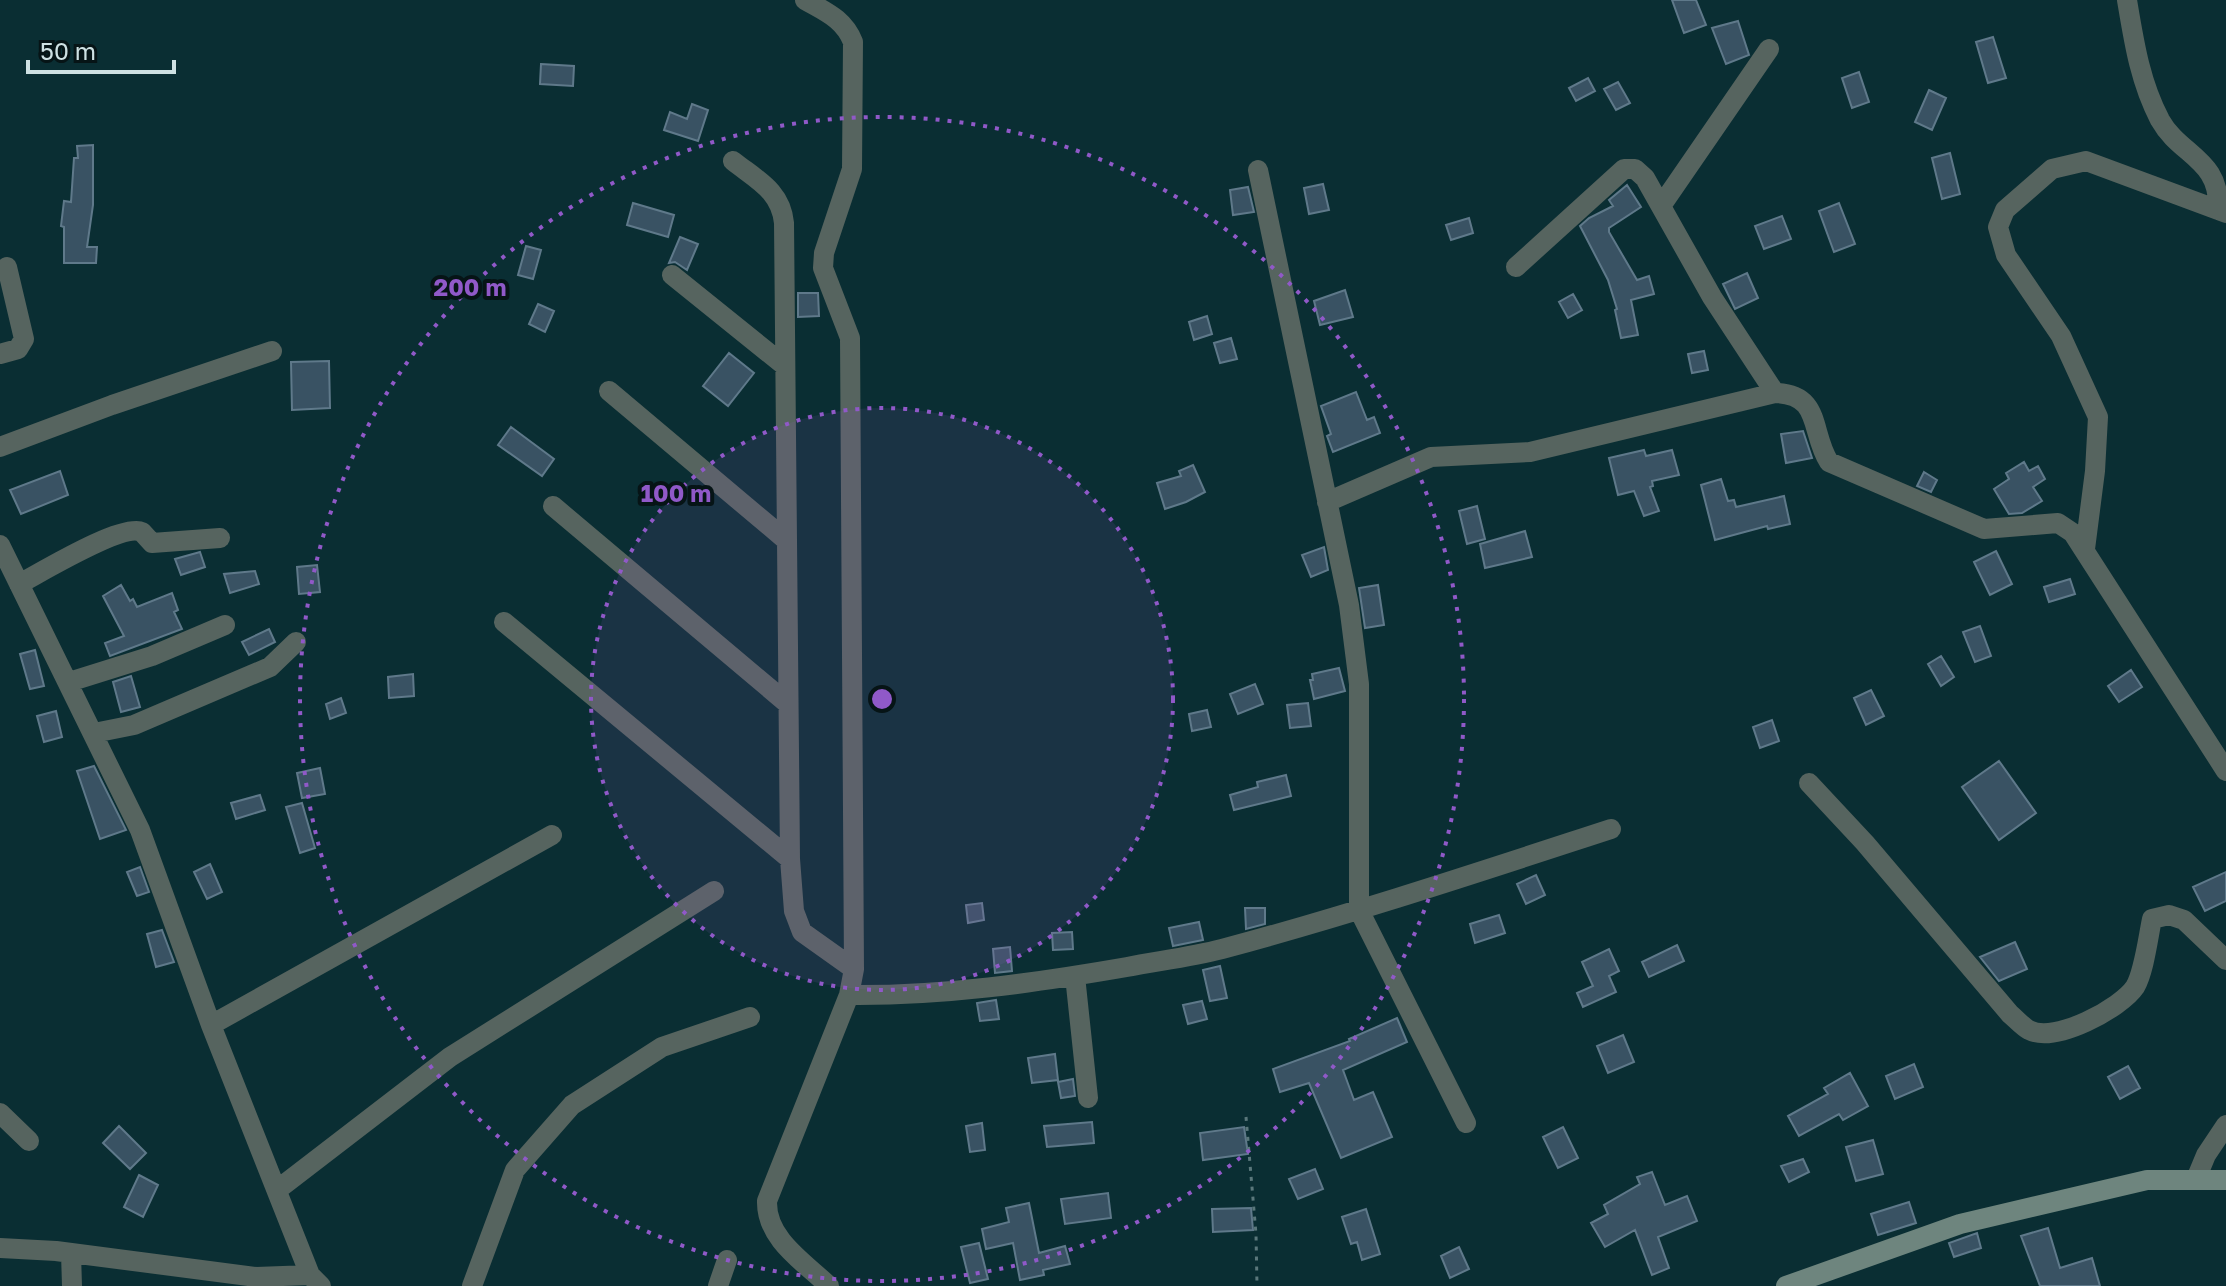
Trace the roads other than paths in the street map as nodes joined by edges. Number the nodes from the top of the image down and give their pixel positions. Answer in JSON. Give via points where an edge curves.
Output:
{"nodes":[{"id":1,"x":805,"y":0,"type":"edge"},
{"id":2,"x":2127,"y":0,"type":"edge"},
{"id":3,"x":1769,"y":49,"type":"dead end"},
{"id":4,"x":733,"y":161,"type":"dead end"},
{"id":5,"x":1258,"y":170,"type":"dead end"},
{"id":6,"x":1661,"y":206,"type":"junction"},
{"id":7,"x":2222,"y":212,"type":"edge"},
{"id":8,"x":7,"y":267,"type":"dead end"},
{"id":9,"x":1516,"y":267,"type":"dead end"},
{"id":10,"x":672,"y":275,"type":"dead end"},
{"id":11,"x":272,"y":351,"type":"dead end"},
{"id":12,"x":0,"y":354,"type":"edge"},
{"id":13,"x":785,"y":366,"type":"junction"},
{"id":14,"x":609,"y":391,"type":"dead end"},
{"id":15,"x":1775,"y":393,"type":"junction"},
{"id":16,"x":0,"y":447,"type":"edge"},
{"id":17,"x":1327,"y":502,"type":"junction"},
{"id":18,"x":553,"y":506,"type":"dead end"},
{"id":19,"x":220,"y":538,"type":"dead end"},
{"id":20,"x":786,"y":540,"type":"junction"},
{"id":21,"x":0,"y":545,"type":"edge"},
{"id":22,"x":2085,"y":549,"type":"junction"},
{"id":23,"x":19,"y":584,"type":"junction"},
{"id":24,"x":504,"y":622,"type":"dead end"},
{"id":25,"x":225,"y":625,"type":"dead end"},
{"id":26,"x":296,"y":642,"type":"dead end"},
{"id":27,"x":69,"y":682,"type":"junction"},
{"id":28,"x":788,"y":704,"type":"junction"},
{"id":29,"x":94,"y":733,"type":"junction"},
{"id":30,"x":2226,"y":771,"type":"edge"},
{"id":31,"x":1809,"y":783,"type":"dead end"},
{"id":32,"x":1611,"y":829,"type":"dead end"},
{"id":33,"x":552,"y":835,"type":"dead end"},
{"id":34,"x":790,"y":859,"type":"junction"},
{"id":35,"x":714,"y":891,"type":"dead end"},
{"id":36,"x":1359,"y":910,"type":"junction"},
{"id":37,"x":2226,"y":960,"type":"edge"},
{"id":38,"x":854,"y":969,"type":"junction"},
{"id":39,"x":1075,"y":976,"type":"junction"},
{"id":40,"x":849,"y":995,"type":"junction"},
{"id":41,"x":750,"y":1017,"type":"dead end"},
{"id":42,"x":211,"y":1025,"type":"junction"},
{"id":43,"x":1088,"y":1098,"type":"dead end"},
{"id":44,"x":0,"y":1113,"type":"edge"},
{"id":45,"x":1466,"y":1123,"type":"dead end"},
{"id":46,"x":2224,"y":1126,"type":"edge"},
{"id":47,"x":29,"y":1141,"type":"dead end"},
{"id":48,"x":2196,"y":1179,"type":"junction"},
{"id":49,"x":2222,"y":1180,"type":"edge"},
{"id":50,"x":277,"y":1190,"type":"junction"},
{"id":51,"x":0,"y":1248,"type":"edge"},
{"id":52,"x":71,"y":1253,"type":"junction"},
{"id":53,"x":727,"y":1260,"type":"dead end"},
{"id":54,"x":315,"y":1280,"type":"edge"},
{"id":55,"x":72,"y":1286,"type":"edge"},
{"id":56,"x":472,"y":1286,"type":"edge"},
{"id":57,"x":718,"y":1286,"type":"edge"},
{"id":58,"x":829,"y":1286,"type":"edge"},
{"id":59,"x":1786,"y":1286,"type":"edge"}],
"edges":[{"from":1,"to":38,"type":"street","via":[[839,20],[853,42],[852,169],[823,268],[850,338]]},
{"from":2,"to":7,"type":"street","via":[[2134,47],[2162,123],[2211,174]]},
{"from":3,"to":6,"type":"street"},
{"from":4,"to":13,"type":"street","via":[[776,196],[782,208]]},
{"from":5,"to":17,"type":"street"},
{"from":6,"to":9,"type":"street","via":[[1645,178],[1635,169],[1624,169]]},
{"from":6,"to":15,"type":"street"},
{"from":7,"to":22,"type":"street","via":[[2086,161],[2052,169],[2005,210],[1998,227],[2006,255],[2061,336],[2098,417]]},
{"from":8,"to":12,"type":"street","via":[[24,339],[18,349]]},
{"from":10,"to":13,"type":"street"},
{"from":11,"to":16,"type":"street"},
{"from":13,"to":20,"type":"street"},
{"from":14,"to":20,"type":"street"},
{"from":15,"to":17,"type":"street","via":[[1530,452],[1431,457]]},
{"from":15,"to":22,"type":"street","via":[[1793,393],[1804,401],[1829,462],[1984,529],[2058,523]]},
{"from":17,"to":36,"type":"street","via":[[1359,684]]},
{"from":18,"to":28,"type":"street"},
{"from":19,"to":23,"type":"street","via":[[152,543],[142,532],[128,530]]},
{"from":20,"to":28,"type":"street"},
{"from":21,"to":23,"type":"street"},
{"from":22,"to":30,"type":"street"},
{"from":23,"to":27,"type":"street"},
{"from":24,"to":34,"type":"street"},
{"from":25,"to":27,"type":"street","via":[[152,656]]},
{"from":26,"to":29,"type":"street","via":[[270,667],[134,725]]},
{"from":27,"to":29,"type":"street"},
{"from":28,"to":34,"type":"street"},
{"from":29,"to":42,"type":"street","via":[[140,830]]},
{"from":31,"to":37,"type":"street","via":[[2031,1032],[2051,1034],[2081,1025],[2126,998],[2137,984],[2152,919],[2169,915],[2184,920]]},
{"from":32,"to":36,"type":"street"},
{"from":33,"to":42,"type":"street"},
{"from":34,"to":38,"type":"street","via":[[794,911],[802,932]]},
{"from":35,"to":50,"type":"street","via":[[450,1057]]},
{"from":36,"to":39,"type":"street","via":[[1219,950]]},
{"from":36,"to":45,"type":"street"},
{"from":38,"to":40,"type":"street"},
{"from":39,"to":40,"type":"street","via":[[975,990]]},
{"from":39,"to":43,"type":"street"},
{"from":40,"to":58,"type":"street","via":[[767,1201],[774,1233]]},
{"from":41,"to":56,"type":"street","via":[[662,1047],[572,1105],[515,1170]]},
{"from":42,"to":50,"type":"street"},
{"from":44,"to":47,"type":"street"},
{"from":46,"to":48,"type":"street"},
{"from":48,"to":49,"type":"main road"},
{"from":48,"to":59,"type":"main road","via":[[2147,1180],[1960,1224]]},
{"from":50,"to":54,"type":"street"},
{"from":51,"to":52,"type":"street"},
{"from":52,"to":54,"type":"street"},
{"from":52,"to":55,"type":"street"},
{"from":53,"to":57,"type":"street"}]}
